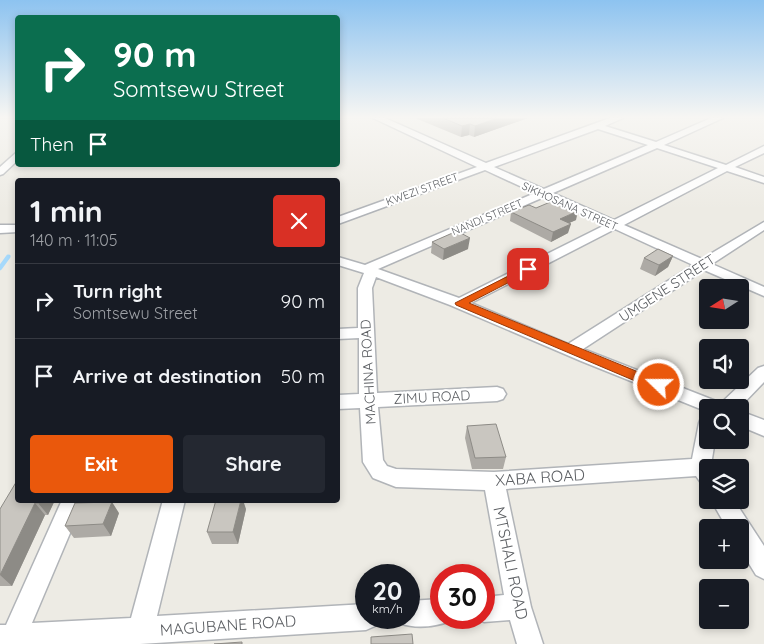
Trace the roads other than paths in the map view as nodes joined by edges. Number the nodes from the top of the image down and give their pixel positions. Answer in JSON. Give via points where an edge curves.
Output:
{"nodes":[{"id":1,"x":443,"y":148,"type":"edge"},
{"id":2,"x":535,"y":148,"type":"edge"},
{"id":3,"x":649,"y":148,"type":"edge"},
{"id":4,"x":666,"y":148,"type":"edge"},
{"id":5,"x":764,"y":149,"type":"edge"},
{"id":6,"x":15,"y":157,"type":"edge"},
{"id":7,"x":483,"y":166,"type":"junction"},
{"id":8,"x":728,"y":168,"type":"junction"},
{"id":9,"x":0,"y":172,"type":"edge"},
{"id":10,"x":764,"y":180,"type":"edge"},
{"id":11,"x":542,"y":193,"type":"junction"},
{"id":12,"x":340,"y":220,"type":"edge"},
{"id":13,"x":613,"y":225,"type":"junction"},
{"id":14,"x":764,"y":225,"type":"edge"},
{"id":15,"x":15,"y":228,"type":"edge"},
{"id":16,"x":0,"y":229,"type":"edge"},
{"id":17,"x":340,"y":262,"type":"edge"},
{"id":18,"x":703,"y":265,"type":"junction"},
{"id":19,"x":368,"y":270,"type":"junction"},
{"id":20,"x":764,"y":292,"type":"edge"},
{"id":21,"x":460,"y":303,"type":"junction"},
{"id":22,"x":365,"y":333,"type":"junction"},
{"id":23,"x":340,"y":334,"type":"edge"},
{"id":24,"x":570,"y":350,"type":"junction"},
{"id":25,"x":764,"y":372,"type":"edge"},
{"id":26,"x":497,"y":394,"type":"dead end"},
{"id":27,"x":729,"y":399,"type":"edge"},
{"id":28,"x":368,"y":400,"type":"junction"},
{"id":29,"x":340,"y":402,"type":"edge"},
{"id":30,"x":699,"y":403,"type":"edge"},
{"id":31,"x":749,"y":422,"type":"edge"},
{"id":32,"x":764,"y":428,"type":"edge"},
{"id":33,"x":380,"y":472,"type":"joint"},
{"id":34,"x":699,"y":472,"type":"edge"},
{"id":35,"x":494,"y":481,"type":"junction"},
{"id":36,"x":72,"y":503,"type":"edge"},
{"id":37,"x":173,"y":503,"type":"edge"},
{"id":38,"x":749,"y":543,"type":"edge"},
{"id":39,"x":764,"y":567,"type":"edge"},
{"id":40,"x":519,"y":607,"type":"junction"},
{"id":41,"x":495,"y":608,"type":"edge"},
{"id":42,"x":355,"y":618,"type":"edge"},
{"id":43,"x":140,"y":631,"type":"junction"},
{"id":44,"x":7,"y":637,"type":"edge"},
{"id":45,"x":530,"y":644,"type":"edge"}],
"edges":[{"from":1,"to":7,"type":"street","name":"SIKHOSANA STREET"},
{"from":2,"to":7,"type":"street","name":"KWEZI STREET"},
{"from":3,"to":11,"type":"street","name":"NANDI STREET"},
{"from":4,"to":8,"type":"street"},
{"from":5,"to":8,"type":"street"},
{"from":6,"to":9,"type":"street"},
{"from":7,"to":11,"type":"street","name":"SIKHOSANA STREET"},
{"from":7,"to":12,"type":"street","name":"KWEZI STREET"},
{"from":8,"to":10,"type":"street"},
{"from":8,"to":13,"type":"street"},
{"from":11,"to":13,"type":"street","name":"SIKHOSANA STREET"},
{"from":11,"to":19,"type":"street","name":"NANDI STREET"},
{"from":13,"to":18,"type":"street","name":"SIKHOSANA STREET"},
{"from":13,"to":21,"type":"street"},
{"from":14,"to":18,"type":"street","name":"UMGENE STREET"},
{"from":15,"to":16,"type":"street"},
{"from":17,"to":19,"type":"street"},
{"from":18,"to":20,"type":"street","name":"SIKHOSANA STREET"},
{"from":18,"to":24,"type":"street","name":"UMGENE STREET"},
{"from":19,"to":21,"type":"street"},
{"from":19,"to":22,"type":"street","name":"MACHINA ROAD"},
{"from":21,"to":24,"type":"street"},
{"from":22,"to":23,"type":"street"},
{"from":22,"to":28,"type":"street","name":"MACHINA ROAD"},
{"from":24,"to":30,"type":"street"},
{"from":25,"to":27,"type":"street"},
{"from":26,"to":28,"type":"street","name":"ZIMU ROAD"},
{"from":28,"to":29,"type":"street","name":"ZIMU ROAD"},
{"from":28,"to":33,"type":"street","name":"MACHINA ROAD","via":[[373,462]]},
{"from":31,"to":32,"type":"street"},
{"from":33,"to":35,"type":"street","name":"XABA ROAD","via":[[396,478]]},
{"from":34,"to":35,"type":"street","name":"XABA ROAD"},
{"from":35,"to":40,"type":"street","name":"MTSHALI ROAD"},
{"from":36,"to":44,"type":"street"},
{"from":37,"to":43,"type":"street"},
{"from":38,"to":39,"type":"street"},
{"from":40,"to":41,"type":"street"},
{"from":40,"to":45,"type":"street","name":"MTSHALI ROAD"},
{"from":42,"to":43,"type":"street","name":"MAGUBANE ROAD"},
{"from":43,"to":44,"type":"street","name":"MAGUBANE ROAD"}]}
